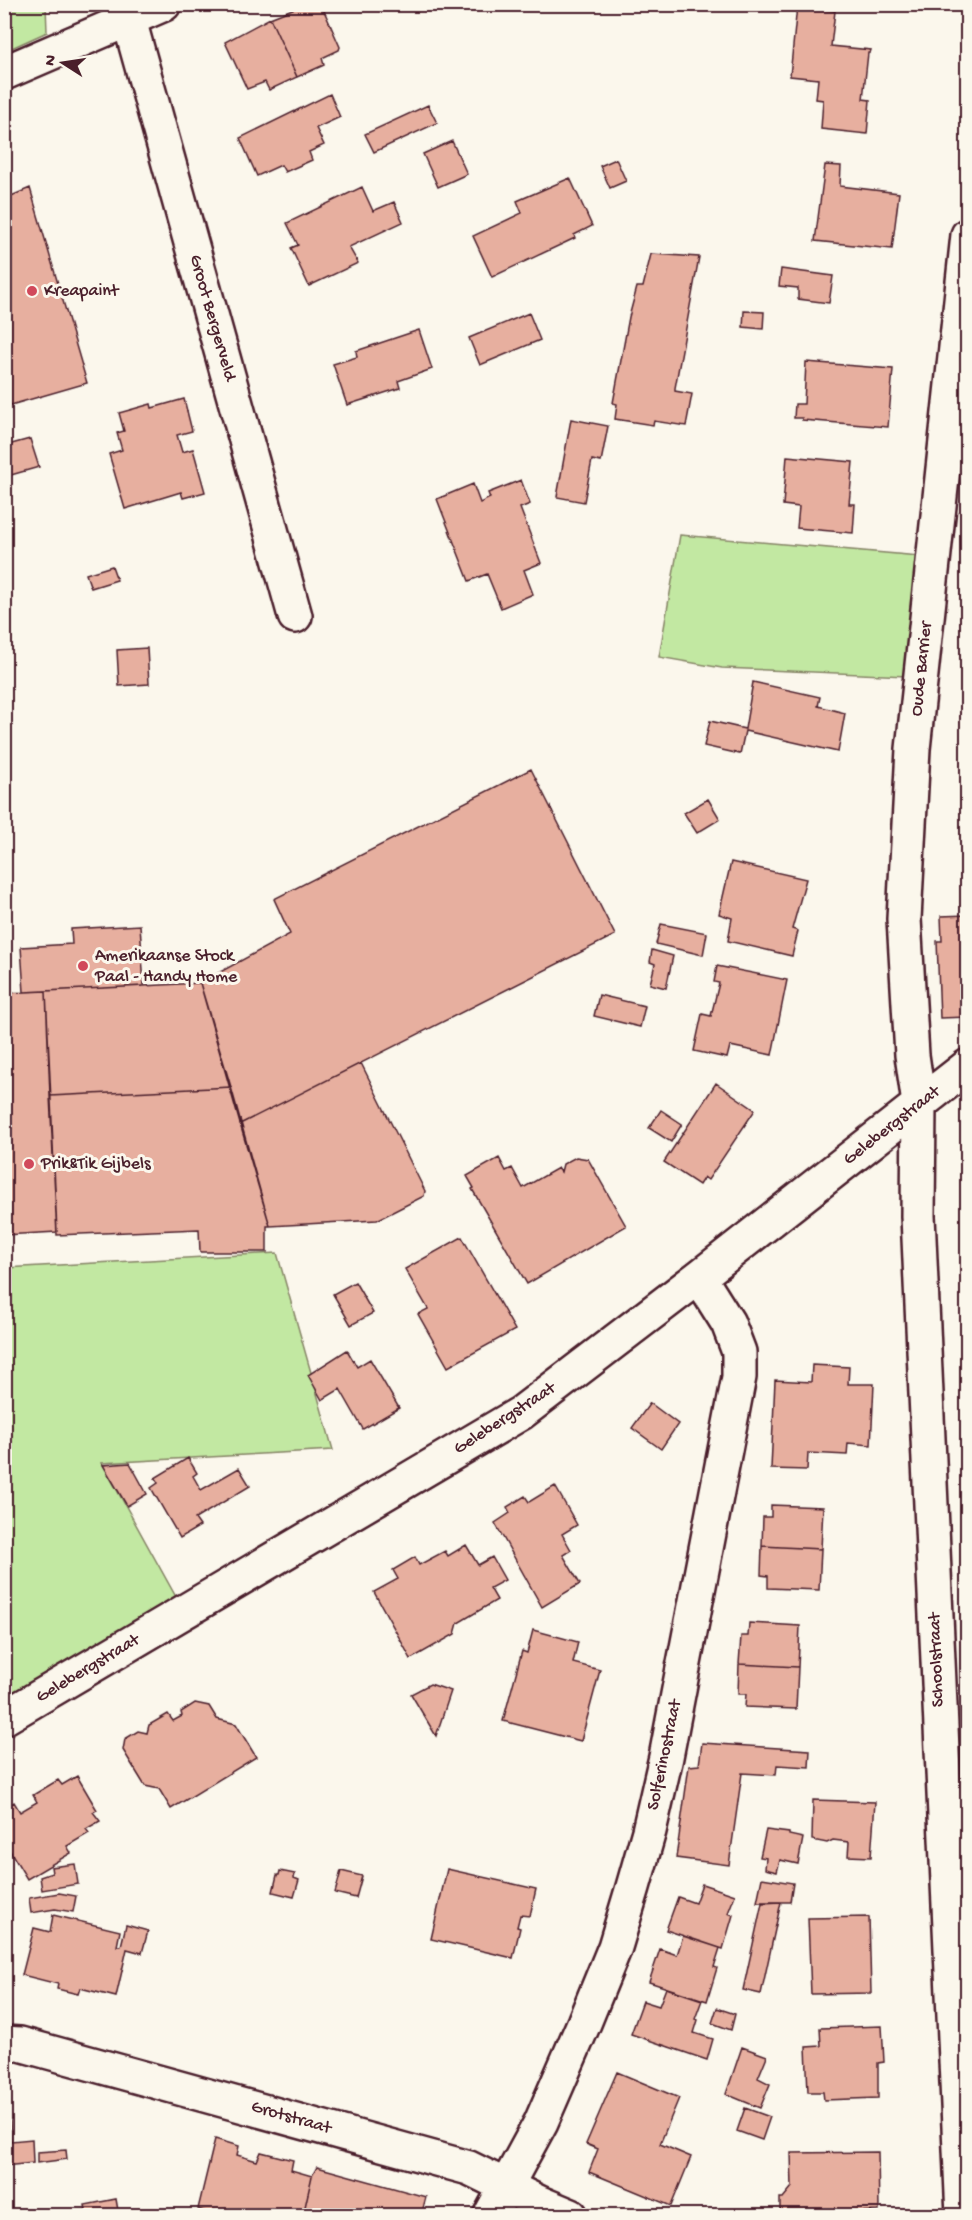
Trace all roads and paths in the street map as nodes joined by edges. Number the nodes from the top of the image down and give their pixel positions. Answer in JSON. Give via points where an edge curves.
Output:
{"nodes":[{"id":1,"x":164,"y":4,"type":"edge"},
{"id":2,"x":129,"y":20,"type":"junction"},
{"id":3,"x":4,"y":73,"type":"edge"},
{"id":4,"x":968,"y":235,"type":"edge"},
{"id":5,"x":295,"y":616,"type":"dead end"},
{"id":6,"x":968,"y":1066,"type":"edge"},
{"id":7,"x":919,"y":1104,"type":"junction"},
{"id":8,"x":699,"y":1277,"type":"junction"},
{"id":9,"x":4,"y":1718,"type":"edge"},
{"id":10,"x":4,"y":2043,"type":"edge"},
{"id":11,"x":506,"y":2186,"type":"junction"},
{"id":12,"x":490,"y":2216,"type":"edge"},
{"id":13,"x":571,"y":2216,"type":"edge"},
{"id":14,"x":963,"y":2216,"type":"edge"}],
"edges":[{"from":1,"to":2,"type":"street"},
{"from":2,"to":3,"type":"street"},
{"from":2,"to":5,"type":"street","name":"Groot Bergerveld"},
{"from":4,"to":7,"type":"street","name":"Oude Barrier","via":[[913,760],[904,919],[912,1055]]},
{"from":6,"to":7,"type":"street","name":"Gelebergstraat"},
{"from":7,"to":8,"type":"street","name":"Gelebergstraat"},
{"from":7,"to":14,"type":"street","name":"Schoolstraat","via":[[918,1228]]},
{"from":8,"to":9,"type":"street","name":"Gelebergstraat","via":[[521,1413]]},
{"from":8,"to":11,"type":"street","name":"Solferinostraat","via":[[728,1323],[739,1352],[739,1377],[666,1757],[615,1947],[541,2122]]},
{"from":10,"to":11,"type":"street","name":"Grotstraat","via":[[42,2050],[469,2168]]},
{"from":11,"to":12,"type":"street","name":"Solferinostraat"},
{"from":11,"to":13,"type":"street","name":"Grotstraat"}]}
